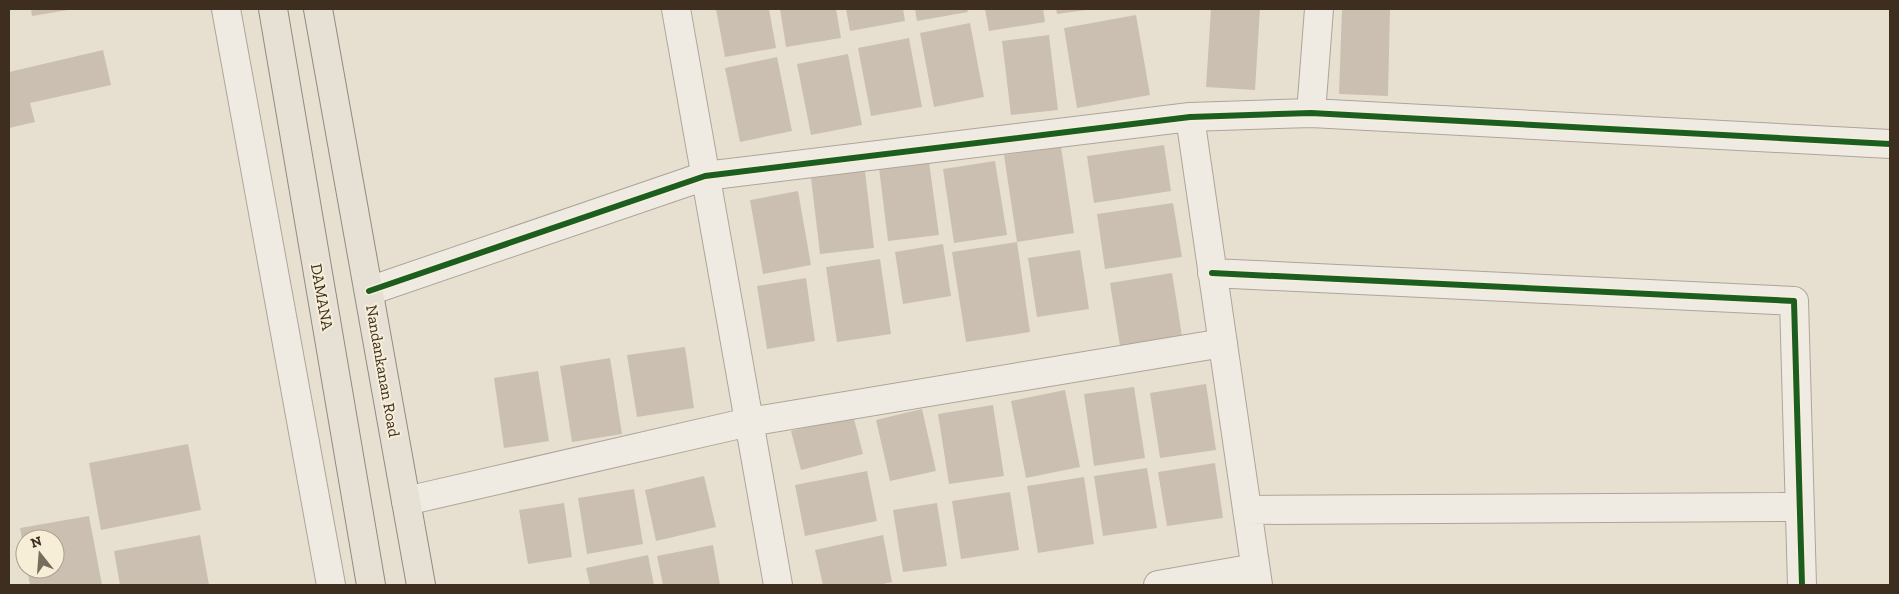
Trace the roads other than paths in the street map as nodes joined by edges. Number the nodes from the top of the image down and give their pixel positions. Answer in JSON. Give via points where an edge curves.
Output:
{"nodes":[{"id":1,"x":226,"y":9,"type":"edge"},
{"id":2,"x":273,"y":9,"type":"edge"},
{"id":3,"x":318,"y":9,"type":"edge"},
{"id":4,"x":676,"y":9,"type":"edge"},
{"id":5,"x":1319,"y":9,"type":"edge"},
{"id":6,"x":1312,"y":113,"type":"junction"},
{"id":7,"x":1190,"y":117,"type":"junction"},
{"id":8,"x":1890,"y":144,"type":"edge"},
{"id":9,"x":705,"y":176,"type":"junction"},
{"id":10,"x":1212,"y":273,"type":"junction"},
{"id":11,"x":369,"y":291,"type":"junction"},
{"id":12,"x":1222,"y":343,"type":"junction"},
{"id":13,"x":749,"y":422,"type":"junction"},
{"id":14,"x":406,"y":501,"type":"junction"},
{"id":15,"x":1799,"y":507,"type":"junction"},
{"id":16,"x":1247,"y":510,"type":"junction"},
{"id":17,"x":1257,"y":577,"type":"edge"},
{"id":18,"x":331,"y":585,"type":"edge"},
{"id":19,"x":371,"y":585,"type":"edge"},
{"id":20,"x":421,"y":585,"type":"edge"},
{"id":21,"x":778,"y":585,"type":"edge"},
{"id":22,"x":1158,"y":585,"type":"edge"},
{"id":23,"x":1802,"y":585,"type":"edge"}],
"edges":[{"from":1,"to":18,"type":"street"},
{"from":2,"to":19,"type":"main road","name":"DAMANA"},
{"from":3,"to":11,"type":"main road","name":"Nandankanan Road"},
{"from":4,"to":9,"type":"street"},
{"from":5,"to":6,"type":"street"},
{"from":6,"to":7,"type":"street"},
{"from":6,"to":8,"type":"street"},
{"from":7,"to":9,"type":"street"},
{"from":7,"to":10,"type":"street"},
{"from":9,"to":11,"type":"street"},
{"from":9,"to":13,"type":"street"},
{"from":10,"to":12,"type":"street"},
{"from":10,"to":15,"type":"street","via":[[1794,301]]},
{"from":11,"to":14,"type":"main road","name":"Nandankanan Road"},
{"from":12,"to":13,"type":"street"},
{"from":12,"to":16,"type":"street"},
{"from":13,"to":14,"type":"street"},
{"from":13,"to":21,"type":"street"},
{"from":14,"to":20,"type":"main road","name":"Nandankanan Road"},
{"from":15,"to":16,"type":"street"},
{"from":15,"to":23,"type":"street"},
{"from":16,"to":17,"type":"street"},
{"from":17,"to":22,"type":"street"}]}
